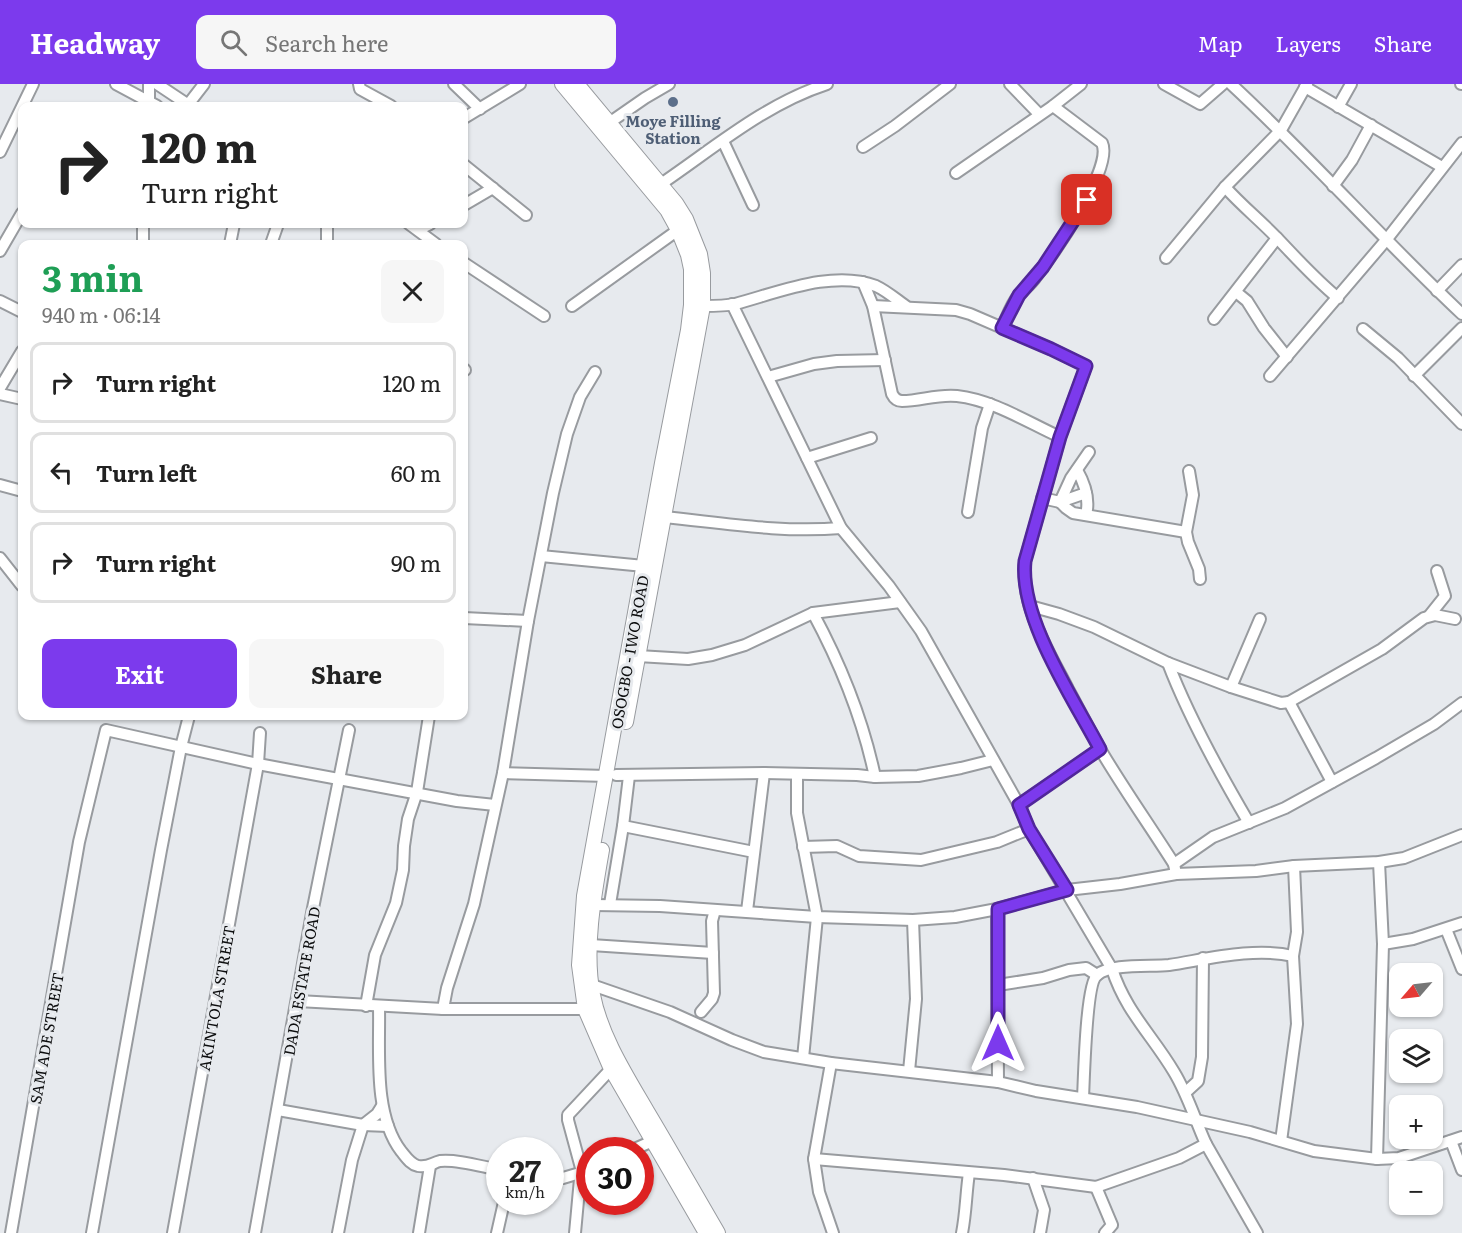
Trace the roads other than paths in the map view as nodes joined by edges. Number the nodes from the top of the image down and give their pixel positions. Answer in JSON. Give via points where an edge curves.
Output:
{"nodes":[{"id":1,"x":33,"y":84,"type":"edge"},
{"id":2,"x":116,"y":84,"type":"edge"},
{"id":3,"x":149,"y":84,"type":"edge"},
{"id":4,"x":157,"y":84,"type":"edge"},
{"id":5,"x":204,"y":84,"type":"edge"},
{"id":6,"x":359,"y":84,"type":"edge"},
{"id":7,"x":454,"y":84,"type":"edge"},
{"id":8,"x":520,"y":84,"type":"edge"},
{"id":9,"x":562,"y":84,"type":"edge"},
{"id":10,"x":577,"y":84,"type":"edge"},
{"id":11,"x":669,"y":84,"type":"edge"},
{"id":12,"x":827,"y":84,"type":"edge"},
{"id":13,"x":950,"y":84,"type":"edge"},
{"id":14,"x":1010,"y":84,"type":"edge"},
{"id":15,"x":1081,"y":84,"type":"edge"},
{"id":16,"x":1164,"y":84,"type":"edge"},
{"id":17,"x":1223,"y":84,"type":"edge"},
{"id":18,"x":1231,"y":84,"type":"edge"},
{"id":19,"x":1351,"y":84,"type":"edge"},
{"id":20,"x":1306,"y":86,"type":"edge"},
{"id":21,"x":24,"y":102,"type":"edge"},
{"id":22,"x":145,"y":102,"type":"edge"},
{"id":23,"x":147,"y":102,"type":"edge"},
{"id":24,"x":182,"y":102,"type":"edge"},
{"id":25,"x":191,"y":102,"type":"edge"},
{"id":26,"x":384,"y":102,"type":"edge"},
{"id":27,"x":1053,"y":106,"type":"junction"},
{"id":28,"x":1338,"y":107,"type":"junction"},
{"id":29,"x":480,"y":109,"type":"junction"},
{"id":30,"x":1039,"y":114,"type":"junction"},
{"id":31,"x":18,"y":115,"type":"edge"},
{"id":32,"x":468,"y":116,"type":"edge"},
{"id":33,"x":609,"y":123,"type":"junction"},
{"id":34,"x":1371,"y":125,"type":"junction"},
{"id":35,"x":1281,"y":130,"type":"junction"},
{"id":36,"x":723,"y":141,"type":"junction"},
{"id":37,"x":1462,"y":142,"type":"edge"},
{"id":38,"x":864,"y":147,"type":"dead end"},
{"id":39,"x":0,"y":152,"type":"edge"},
{"id":40,"x":1442,"y":167,"type":"junction"},
{"id":41,"x":468,"y":168,"type":"edge"},
{"id":42,"x":956,"y":173,"type":"dead end"},
{"id":43,"x":661,"y":184,"type":"junction"},
{"id":44,"x":1333,"y":186,"type":"junction"},
{"id":45,"x":1225,"y":187,"type":"junction"},
{"id":46,"x":493,"y":188,"type":"junction"},
{"id":47,"x":468,"y":203,"type":"edge"},
{"id":48,"x":753,"y":205,"type":"dead end"},
{"id":49,"x":526,"y":215,"type":"dead end"},
{"id":50,"x":18,"y":220,"type":"edge"},
{"id":51,"x":415,"y":228,"type":"edge"},
{"id":52,"x":678,"y":230,"type":"junction"},
{"id":53,"x":1277,"y":238,"type":"junction"},
{"id":54,"x":1388,"y":239,"type":"junction"},
{"id":55,"x":431,"y":240,"type":"edge"},
{"id":56,"x":0,"y":251,"type":"edge"},
{"id":57,"x":1166,"y":258,"type":"dead end"},
{"id":58,"x":1462,"y":264,"type":"edge"},
{"id":59,"x":468,"y":266,"type":"edge"},
{"id":60,"x":863,"y":282,"type":"junction"},
{"id":61,"x":1437,"y":291,"type":"junction"},
{"id":62,"x":1236,"y":292,"type":"junction"},
{"id":63,"x":1338,"y":298,"type":"junction"},
{"id":64,"x":0,"y":301,"type":"edge"},
{"id":65,"x":732,"y":304,"type":"junction"},
{"id":66,"x":572,"y":306,"type":"dead end"},
{"id":67,"x":703,"y":306,"type":"junction"},
{"id":68,"x":873,"y":306,"type":"junction"},
{"id":69,"x":907,"y":307,"type":"junction"},
{"id":70,"x":18,"y":310,"type":"edge"},
{"id":71,"x":1462,"y":314,"type":"edge"},
{"id":72,"x":544,"y":316,"type":"dead end"},
{"id":73,"x":1214,"y":320,"type":"dead end"},
{"id":74,"x":1002,"y":328,"type":"junction"},
{"id":75,"x":1462,"y":328,"type":"edge"},
{"id":76,"x":1363,"y":329,"type":"dead end"},
{"id":77,"x":1287,"y":357,"type":"junction"},
{"id":78,"x":18,"y":358,"type":"edge"},
{"id":79,"x":885,"y":360,"type":"junction"},
{"id":80,"x":595,"y":372,"type":"dead end"},
{"id":81,"x":1270,"y":376,"type":"dead end"},
{"id":82,"x":1414,"y":376,"type":"junction"},
{"id":83,"x":768,"y":377,"type":"junction"},
{"id":84,"x":0,"y":388,"type":"edge"},
{"id":85,"x":0,"y":394,"type":"edge"},
{"id":86,"x":18,"y":398,"type":"edge"},
{"id":87,"x":990,"y":404,"type":"junction"},
{"id":88,"x":1462,"y":424,"type":"edge"},
{"id":89,"x":1060,"y":437,"type":"junction"},
{"id":90,"x":871,"y":438,"type":"dead end"},
{"id":91,"x":1089,"y":452,"type":"dead end"},
{"id":92,"x":807,"y":458,"type":"junction"},
{"id":93,"x":1077,"y":470,"type":"junction"},
{"id":94,"x":1189,"y":471,"type":"dead end"},
{"id":95,"x":0,"y":485,"type":"edge"},
{"id":96,"x":18,"y":490,"type":"edge"},
{"id":97,"x":1086,"y":493,"type":"junction"},
{"id":98,"x":1042,"y":498,"type":"junction"},
{"id":99,"x":1060,"y":502,"type":"junction"},
{"id":100,"x":968,"y":512,"type":"dead end"},
{"id":101,"x":1086,"y":515,"type":"junction"},
{"id":102,"x":664,"y":518,"type":"junction"},
{"id":103,"x":841,"y":528,"type":"junction"},
{"id":104,"x":1186,"y":532,"type":"junction"},
{"id":105,"x":541,"y":556,"type":"junction"},
{"id":106,"x":0,"y":558,"type":"edge"},
{"id":107,"x":644,"y":566,"type":"junction"},
{"id":108,"x":1437,"y":571,"type":"dead end"},
{"id":109,"x":1200,"y":579,"type":"dead end"},
{"id":110,"x":18,"y":581,"type":"edge"},
{"id":111,"x":900,"y":602,"type":"junction"},
{"id":112,"x":1030,"y":606,"type":"junction"},
{"id":113,"x":813,"y":613,"type":"junction"},
{"id":114,"x":1429,"y":616,"type":"junction"},
{"id":115,"x":468,"y":618,"type":"edge"},
{"id":116,"x":1260,"y":619,"type":"dead end"},
{"id":117,"x":1455,"y":619,"type":"dead end"},
{"id":118,"x":528,"y":621,"type":"junction"},
{"id":119,"x":638,"y":656,"type":"junction"},
{"id":120,"x":1168,"y":663,"type":"junction"},
{"id":121,"x":1231,"y":687,"type":"junction"},
{"id":122,"x":1289,"y":702,"type":"junction"},
{"id":123,"x":1462,"y":703,"type":"edge"},
{"id":124,"x":188,"y":720,"type":"edge"},
{"id":125,"x":428,"y":720,"type":"edge"},
{"id":126,"x":349,"y":729,"type":"dead end"},
{"id":127,"x":260,"y":733,"type":"dead end"},
{"id":128,"x":181,"y":747,"type":"junction"},
{"id":129,"x":1100,"y":749,"type":"junction"},
{"id":130,"x":993,"y":760,"type":"junction"},
{"id":131,"x":258,"y":764,"type":"junction"},
{"id":132,"x":503,"y":773,"type":"junction"},
{"id":133,"x":764,"y":773,"type":"junction"},
{"id":134,"x":797,"y":774,"type":"junction"},
{"id":135,"x":617,"y":776,"type":"junction"},
{"id":136,"x":875,"y":777,"type":"junction"},
{"id":137,"x":340,"y":778,"type":"junction"},
{"id":138,"x":1332,"y":782,"type":"junction"},
{"id":139,"x":417,"y":792,"type":"junction"},
{"id":140,"x":495,"y":805,"type":"junction"},
{"id":141,"x":1019,"y":805,"type":"junction"},
{"id":142,"x":1249,"y":823,"type":"junction"},
{"id":143,"x":623,"y":826,"type":"junction"},
{"id":144,"x":1029,"y":829,"type":"junction"},
{"id":145,"x":1462,"y":835,"type":"edge"},
{"id":146,"x":803,"y":847,"type":"junction"},
{"id":147,"x":754,"y":852,"type":"junction"},
{"id":148,"x":1380,"y":862,"type":"junction"},
{"id":149,"x":1294,"y":866,"type":"junction"},
{"id":150,"x":1175,"y":869,"type":"junction"},
{"id":151,"x":1067,"y":890,"type":"junction"},
{"id":152,"x":610,"y":904,"type":"junction"},
{"id":153,"x":594,"y":905,"type":"junction"},
{"id":154,"x":998,"y":909,"type":"junction"},
{"id":155,"x":715,"y":910,"type":"junction"},
{"id":156,"x":747,"y":911,"type":"junction"},
{"id":157,"x":818,"y":917,"type":"junction"},
{"id":158,"x":913,"y":920,"type":"junction"},
{"id":159,"x":1462,"y":923,"type":"edge"},
{"id":160,"x":1446,"y":929,"type":"junction"},
{"id":161,"x":1383,"y":944,"type":"junction"},
{"id":162,"x":591,"y":945,"type":"junction"},
{"id":163,"x":713,"y":953,"type":"junction"},
{"id":164,"x":1293,"y":956,"type":"junction"},
{"id":165,"x":1203,"y":958,"type":"junction"},
{"id":166,"x":1112,"y":969,"type":"junction"},
{"id":167,"x":1462,"y":969,"type":"edge"},
{"id":168,"x":1097,"y":975,"type":"junction"},
{"id":169,"x":592,"y":985,"type":"junction"},
{"id":170,"x":998,"y":985,"type":"junction"},
{"id":171,"x":298,"y":1001,"type":"junction"},
{"id":172,"x":366,"y":1006,"type":"junction"},
{"id":173,"x":379,"y":1007,"type":"junction"},
{"id":174,"x":443,"y":1009,"type":"junction"},
{"id":175,"x":585,"y":1009,"type":"junction"},
{"id":176,"x":701,"y":1012,"type":"dead end"},
{"id":177,"x":803,"y":1058,"type":"junction"},
{"id":178,"x":831,"y":1063,"type":"junction"},
{"id":179,"x":611,"y":1069,"type":"junction"},
{"id":180,"x":909,"y":1071,"type":"junction"},
{"id":181,"x":998,"y":1082,"type":"junction"},
{"id":182,"x":1186,"y":1092,"type":"junction"},
{"id":183,"x":1083,"y":1098,"type":"junction"},
{"id":184,"x":382,"y":1106,"type":"junction"},
{"id":185,"x":278,"y":1110,"type":"junction"},
{"id":186,"x":1195,"y":1119,"type":"junction"},
{"id":187,"x":363,"y":1125,"type":"junction"},
{"id":188,"x":388,"y":1126,"type":"junction"},
{"id":189,"x":651,"y":1137,"type":"edge"},
{"id":190,"x":1457,"y":1139,"type":"edge"},
{"id":191,"x":1281,"y":1141,"type":"junction"},
{"id":192,"x":654,"y":1143,"type":"edge"},
{"id":193,"x":1206,"y":1144,"type":"junction"},
{"id":194,"x":576,"y":1150,"type":"edge"},
{"id":195,"x":1377,"y":1159,"type":"junction"},
{"id":196,"x":814,"y":1160,"type":"junction"},
{"id":197,"x":430,"y":1166,"type":"junction"},
{"id":198,"x":486,"y":1167,"type":"edge"},
{"id":199,"x":1462,"y":1170,"type":"edge"},
{"id":200,"x":969,"y":1173,"type":"junction"},
{"id":201,"x":1033,"y":1178,"type":"junction"},
{"id":202,"x":1096,"y":1187,"type":"junction"},
{"id":203,"x":501,"y":1215,"type":"edge"},
{"id":204,"x":578,"y":1215,"type":"edge"},
{"id":205,"x":11,"y":1233,"type":"edge"},
{"id":206,"x":92,"y":1233,"type":"edge"},
{"id":207,"x":173,"y":1233,"type":"edge"},
{"id":208,"x":255,"y":1233,"type":"edge"},
{"id":209,"x":338,"y":1233,"type":"edge"},
{"id":210,"x":419,"y":1233,"type":"edge"},
{"id":211,"x":497,"y":1233,"type":"edge"},
{"id":212,"x":575,"y":1233,"type":"edge"},
{"id":213,"x":706,"y":1233,"type":"edge"},
{"id":214,"x":718,"y":1233,"type":"edge"},
{"id":215,"x":833,"y":1233,"type":"edge"},
{"id":216,"x":962,"y":1233,"type":"edge"},
{"id":217,"x":1040,"y":1233,"type":"edge"},
{"id":218,"x":1106,"y":1233,"type":"edge"},
{"id":219,"x":1257,"y":1233,"type":"edge"}],
"edges":[{"from":1,"to":21,"type":"street"},
{"from":2,"to":22,"type":"street"},
{"from":3,"to":23,"type":"street"},
{"from":4,"to":24,"type":"street"},
{"from":5,"to":25,"type":"street"},
{"from":6,"to":26,"type":"street"},
{"from":7,"to":29,"type":"street"},
{"from":8,"to":29,"type":"street"},
{"from":9,"to":52,"type":"main road","name":"OSOGBO - IWO ROAD","via":[[668,210]]},
{"from":10,"to":33,"type":"main road","name":"OSOGBO - IWO ROAD"},
{"from":11,"to":33,"type":"street"},
{"from":12,"to":36,"type":"street","via":[[795,95]]},
{"from":13,"to":38,"type":"street"},
{"from":14,"to":30,"type":"street"},
{"from":15,"to":27,"type":"street"},
{"from":16,"to":17,"type":"street","via":[[1200,104]]},
{"from":18,"to":35,"type":"street"},
{"from":19,"to":28,"type":"street"},
{"from":20,"to":28,"type":"street"},
{"from":20,"to":35,"type":"street"},
{"from":27,"to":30,"type":"street"},
{"from":27,"to":74,"type":"street","via":[[1102,143],[1105,155],[1087,200],[1043,267],[1019,295]]},
{"from":28,"to":34,"type":"street"},
{"from":29,"to":32,"type":"street"},
{"from":30,"to":42,"type":"street"},
{"from":31,"to":39,"type":"street"},
{"from":33,"to":43,"type":"main road","name":"OSOGBO - IWO ROAD"},
{"from":34,"to":40,"type":"street"},
{"from":34,"to":44,"type":"street"},
{"from":35,"to":44,"type":"street"},
{"from":35,"to":45,"type":"street"},
{"from":36,"to":43,"type":"street"},
{"from":36,"to":48,"type":"street"},
{"from":37,"to":40,"type":"street"},
{"from":40,"to":54,"type":"street"},
{"from":41,"to":46,"type":"street"},
{"from":43,"to":67,"type":"main road","name":"OSOGBO - IWO ROAD","via":[[686,219],[700,254]]},
{"from":44,"to":54,"type":"street"},
{"from":45,"to":53,"type":"street"},
{"from":45,"to":57,"type":"street"},
{"from":46,"to":47,"type":"street"},
{"from":46,"to":49,"type":"street"},
{"from":50,"to":56,"type":"street"},
{"from":51,"to":55,"type":"street"},
{"from":52,"to":66,"type":"street"},
{"from":52,"to":107,"type":"main road","name":"OSOGBO - IWO ROAD","via":[[691,269],[691,305]]},
{"from":53,"to":62,"type":"street"},
{"from":53,"to":63,"type":"street"},
{"from":54,"to":61,"type":"street"},
{"from":54,"to":63,"type":"street"},
{"from":58,"to":61,"type":"street"},
{"from":59,"to":72,"type":"street"},
{"from":60,"to":65,"type":"street","via":[[837,280],[784,288]]},
{"from":60,"to":68,"type":"street"},
{"from":60,"to":69,"type":"street"},
{"from":61,"to":71,"type":"street"},
{"from":62,"to":73,"type":"street"},
{"from":62,"to":77,"type":"street","via":[[1247,301]]},
{"from":63,"to":77,"type":"street"},
{"from":64,"to":70,"type":"street"},
{"from":65,"to":67,"type":"street"},
{"from":65,"to":83,"type":"street"},
{"from":67,"to":102,"type":"main road","name":"OSOGBO - IWO ROAD"},
{"from":68,"to":69,"type":"street"},
{"from":68,"to":79,"type":"street"},
{"from":69,"to":74,"type":"street","via":[[956,309]]},
{"from":74,"to":89,"type":"street","via":[[1086,366]]},
{"from":75,"to":82,"type":"street"},
{"from":76,"to":82,"type":"street"},
{"from":77,"to":81,"type":"street"},
{"from":78,"to":84,"type":"street"},
{"from":79,"to":83,"type":"street","via":[[814,364]]},
{"from":79,"to":87,"type":"street","via":[[892,394],[900,401],[939,395]]},
{"from":80,"to":105,"type":"street","via":[[580,398],[567,435]]},
{"from":82,"to":88,"type":"street"},
{"from":83,"to":92,"type":"street"},
{"from":85,"to":86,"type":"street"},
{"from":87,"to":89,"type":"street"},
{"from":87,"to":100,"type":"street","via":[[982,428]]},
{"from":89,"to":98,"type":"street"},
{"from":90,"to":92,"type":"street"},
{"from":91,"to":93,"type":"street"},
{"from":92,"to":103,"type":"street"},
{"from":93,"to":97,"type":"street"},
{"from":93,"to":99,"type":"street"},
{"from":94,"to":104,"type":"street","via":[[1193,495]]},
{"from":95,"to":96,"type":"street"},
{"from":97,"to":99,"type":"street"},
{"from":97,"to":101,"type":"street"},
{"from":98,"to":99,"type":"street"},
{"from":98,"to":112,"type":"street","via":[[1023,575]]},
{"from":99,"to":101,"type":"street","via":[[1074,513]]},
{"from":101,"to":104,"type":"street"},
{"from":102,"to":103,"type":"street","via":[[751,528]]},
{"from":102,"to":119,"type":"main road","name":"OSOGBO - IWO ROAD"},
{"from":103,"to":111,"type":"street"},
{"from":104,"to":109,"type":"street"},
{"from":105,"to":107,"type":"street"},
{"from":105,"to":118,"type":"street"},
{"from":106,"to":110,"type":"street"},
{"from":107,"to":135,"type":"main road","name":"OSOGBO - IWO ROAD"},
{"from":108,"to":114,"type":"street","via":[[1445,596]]},
{"from":111,"to":113,"type":"street"},
{"from":111,"to":130,"type":"street","via":[[921,631]]},
{"from":112,"to":120,"type":"street","via":[[1094,627]]},
{"from":112,"to":129,"type":"street"},
{"from":113,"to":119,"type":"street","via":[[744,645],[712,655],[688,659]]},
{"from":113,"to":136,"type":"street","via":[[849,687]]},
{"from":114,"to":117,"type":"street"},
{"from":114,"to":122,"type":"street","via":[[1355,666]]},
{"from":115,"to":118,"type":"street"},
{"from":116,"to":121,"type":"street"},
{"from":118,"to":132,"type":"street"},
{"from":119,"to":135,"type":"main road","name":"OSOGBO - IWO ROAD"},
{"from":120,"to":121,"type":"street"},
{"from":120,"to":142,"type":"street"},
{"from":121,"to":122,"type":"street"},
{"from":122,"to":138,"type":"street"},
{"from":123,"to":138,"type":"street","via":[[1434,724]]},
{"from":124,"to":128,"type":"street"},
{"from":125,"to":139,"type":"street"},
{"from":126,"to":137,"type":"street","name":"DADA ESTATE ROAD"},
{"from":127,"to":131,"type":"street","name":"AKINTOLA STREET"},
{"from":128,"to":131,"type":"street"},
{"from":128,"to":205,"type":"street","name":"SAM ADE STREET","via":[[106,730],[79,842]]},
{"from":128,"to":206,"type":"street"},
{"from":129,"to":141,"type":"street"},
{"from":129,"to":150,"type":"street"},
{"from":130,"to":136,"type":"street","via":[[918,776]]},
{"from":130,"to":141,"type":"street"},
{"from":131,"to":137,"type":"street"},
{"from":131,"to":207,"type":"street","name":"AKINTOLA STREET"},
{"from":132,"to":135,"type":"street"},
{"from":132,"to":140,"type":"street"},
{"from":133,"to":134,"type":"street"},
{"from":133,"to":135,"type":"street"},
{"from":133,"to":147,"type":"street"},
{"from":134,"to":136,"type":"street"},
{"from":134,"to":146,"type":"street","via":[[797,813]]},
{"from":135,"to":143,"type":"street"},
{"from":135,"to":153,"type":"main road","name":"OSOGBO - IWO ROAD"},
{"from":135,"to":175,"type":"main road","name":"OSOGBO - IWO ROAD","via":[[584,896],[579,965]]},
{"from":137,"to":139,"type":"street"},
{"from":137,"to":171,"type":"street","name":"DADA ESTATE ROAD"},
{"from":138,"to":142,"type":"street"},
{"from":139,"to":140,"type":"street"},
{"from":139,"to":172,"type":"street","via":[[408,819],[396,903],[375,955]]},
{"from":140,"to":174,"type":"street","via":[[474,904]]},
{"from":141,"to":144,"type":"street"},
{"from":142,"to":150,"type":"street","via":[[1213,837]]},
{"from":143,"to":147,"type":"street"},
{"from":143,"to":152,"type":"street"},
{"from":144,"to":146,"type":"street","via":[[997,842],[921,860],[859,856],[837,846]]},
{"from":144,"to":151,"type":"street"},
{"from":145,"to":148,"type":"street","via":[[1404,858]]},
{"from":146,"to":157,"type":"street"},
{"from":147,"to":156,"type":"street"},
{"from":148,"to":149,"type":"street"},
{"from":148,"to":161,"type":"street"},
{"from":149,"to":150,"type":"street","via":[[1256,871]]},
{"from":149,"to":164,"type":"street","via":[[1297,932]]},
{"from":150,"to":151,"type":"street","via":[[1120,884]]},
{"from":151,"to":154,"type":"street"},
{"from":151,"to":166,"type":"street"},
{"from":152,"to":153,"type":"street"},
{"from":152,"to":155,"type":"street"},
{"from":153,"to":162,"type":"main road","name":"OSOGBO - IWO ROAD"},
{"from":154,"to":158,"type":"street"},
{"from":154,"to":170,"type":"street"},
{"from":155,"to":156,"type":"street"},
{"from":155,"to":163,"type":"street"},
{"from":156,"to":157,"type":"street"},
{"from":157,"to":158,"type":"street"},
{"from":157,"to":177,"type":"street"},
{"from":158,"to":180,"type":"street","via":[[916,999]]},
{"from":159,"to":160,"type":"street"},
{"from":160,"to":161,"type":"street"},
{"from":160,"to":167,"type":"street"},
{"from":161,"to":195,"type":"street"},
{"from":162,"to":163,"type":"street"},
{"from":162,"to":169,"type":"main road","name":"OSOGBO - IWO ROAD"},
{"from":163,"to":176,"type":"street","via":[[714,993]]},
{"from":164,"to":165,"type":"street","via":[[1277,952]]},
{"from":164,"to":191,"type":"street","via":[[1297,1024]]},
{"from":165,"to":166,"type":"street"},
{"from":165,"to":182,"type":"street","via":[[1202,1057],[1198,1081]]},
{"from":166,"to":168,"type":"street"},
{"from":166,"to":182,"type":"street","via":[[1128,1005]]},
{"from":168,"to":170,"type":"street","via":[[1086,968]]},
{"from":168,"to":183,"type":"street","via":[[1089,1003]]},
{"from":169,"to":177,"type":"street","via":[[670,1012],[764,1052]]},
{"from":169,"to":214,"type":"main road","name":"OSOGBO - IWO ROAD","via":[[601,1023],[618,1058]]},
{"from":170,"to":181,"type":"street"},
{"from":171,"to":172,"type":"street"},
{"from":171,"to":185,"type":"street","name":"DADA ESTATE ROAD"},
{"from":172,"to":173,"type":"street"},
{"from":173,"to":174,"type":"street"},
{"from":173,"to":184,"type":"street"},
{"from":174,"to":175,"type":"street"},
{"from":175,"to":179,"type":"main road","name":"OSOGBO - IWO ROAD"},
{"from":177,"to":178,"type":"street"},
{"from":178,"to":180,"type":"street"},
{"from":178,"to":196,"type":"street"},
{"from":179,"to":189,"type":"main road","name":"OSOGBO - IWO ROAD"},
{"from":179,"to":194,"type":"street","via":[[568,1115]]},
{"from":180,"to":181,"type":"street"},
{"from":181,"to":183,"type":"street"},
{"from":182,"to":186,"type":"street"},
{"from":183,"to":186,"type":"street"},
{"from":184,"to":187,"type":"street"},
{"from":184,"to":188,"type":"street"},
{"from":185,"to":187,"type":"street"},
{"from":185,"to":208,"type":"street","name":"DADA ESTATE ROAD"},
{"from":186,"to":191,"type":"street"},
{"from":186,"to":193,"type":"street"},
{"from":187,"to":188,"type":"street"},
{"from":187,"to":209,"type":"street"},
{"from":188,"to":197,"type":"street","via":[[406,1158],[421,1167]]},
{"from":190,"to":195,"type":"street","via":[[1399,1158]]},
{"from":190,"to":199,"type":"street"},
{"from":191,"to":195,"type":"street"},
{"from":192,"to":213,"type":"main road","name":"OSOGBO - IWO ROAD"},
{"from":193,"to":202,"type":"street","via":[[1179,1158]]},
{"from":193,"to":219,"type":"street"},
{"from":196,"to":200,"type":"street"},
{"from":196,"to":215,"type":"street","via":[[819,1192]]},
{"from":197,"to":198,"type":"street","via":[[440,1161]]},
{"from":197,"to":210,"type":"street"},
{"from":200,"to":201,"type":"street"},
{"from":200,"to":216,"type":"street"},
{"from":201,"to":202,"type":"street"},
{"from":201,"to":217,"type":"street","via":[[1044,1210]]},
{"from":202,"to":218,"type":"street","via":[[1112,1225]]},
{"from":203,"to":211,"type":"street"},
{"from":204,"to":212,"type":"street"}]}
